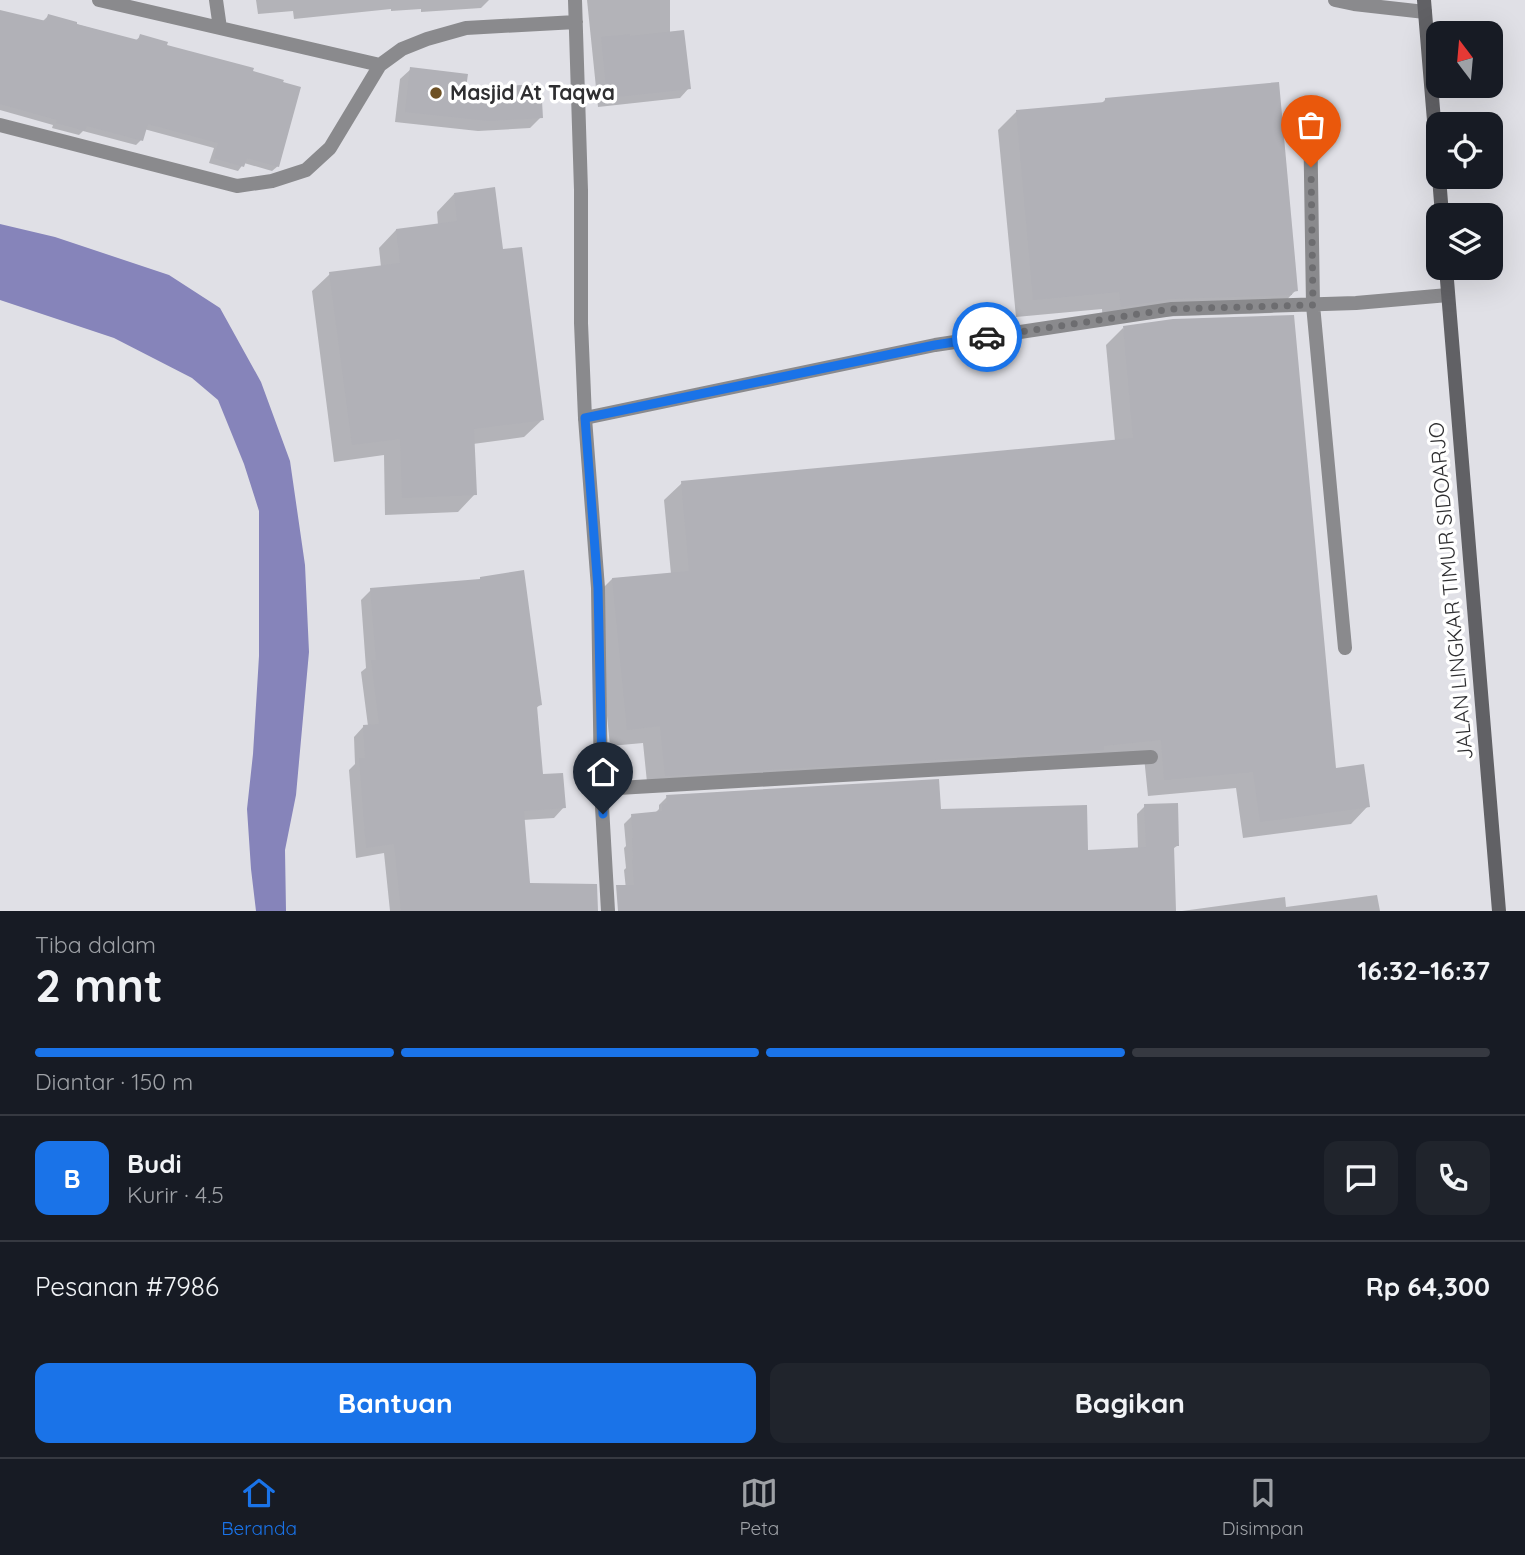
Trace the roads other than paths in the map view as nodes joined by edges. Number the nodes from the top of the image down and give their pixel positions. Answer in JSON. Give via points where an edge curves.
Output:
{"nodes":[{"id":1,"x":99,"y":0,"type":"edge"},
{"id":2,"x":216,"y":0,"type":"edge"},
{"id":3,"x":575,"y":0,"type":"edge"},
{"id":4,"x":1335,"y":0,"type":"edge"},
{"id":5,"x":1425,"y":6,"type":"edge"},
{"id":6,"x":576,"y":22,"type":"junction"},
{"id":7,"x":220,"y":28,"type":"junction"},
{"id":8,"x":380,"y":65,"type":"junction"},
{"id":9,"x":1310,"y":112,"type":"dead end"},
{"id":10,"x":1433,"y":112,"type":"edge"},
{"id":11,"x":0,"y":125,"type":"edge"},
{"id":12,"x":1447,"y":280,"type":"edge"},
{"id":13,"x":1448,"y":295,"type":"junction"},
{"id":14,"x":1313,"y":305,"type":"junction"},
{"id":15,"x":585,"y":418,"type":"junction"},
{"id":16,"x":1345,"y":648,"type":"dead end"},
{"id":17,"x":1151,"y":757,"type":"dead end"},
{"id":18,"x":601,"y":789,"type":"junction"},
{"id":19,"x":608,"y":911,"type":"edge"},
{"id":20,"x":1499,"y":911,"type":"edge"}],
"edges":[{"from":1,"to":7,"type":"street"},
{"from":2,"to":7,"type":"street"},
{"from":3,"to":6,"type":"street"},
{"from":4,"to":5,"type":"street"},
{"from":5,"to":10,"type":"main road"},
{"from":6,"to":8,"type":"street","via":[[466,28],[402,49]]},
{"from":6,"to":15,"type":"street"},
{"from":7,"to":8,"type":"street"},
{"from":8,"to":11,"type":"street","via":[[330,148],[306,170],[272,181],[237,186]]},
{"from":9,"to":14,"type":"street"},
{"from":12,"to":13,"type":"main road","name":"JALAN LINGKAR TIMUR SIDOARJO"},
{"from":13,"to":14,"type":"street"},
{"from":13,"to":20,"type":"main road","name":"JALAN LINGKAR TIMUR SIDOARJO"},
{"from":14,"to":15,"type":"street","via":[[1172,309],[935,345]]},
{"from":14,"to":16,"type":"street"},
{"from":15,"to":18,"type":"street","via":[[598,588]]},
{"from":17,"to":18,"type":"street"},
{"from":18,"to":19,"type":"street"}]}
